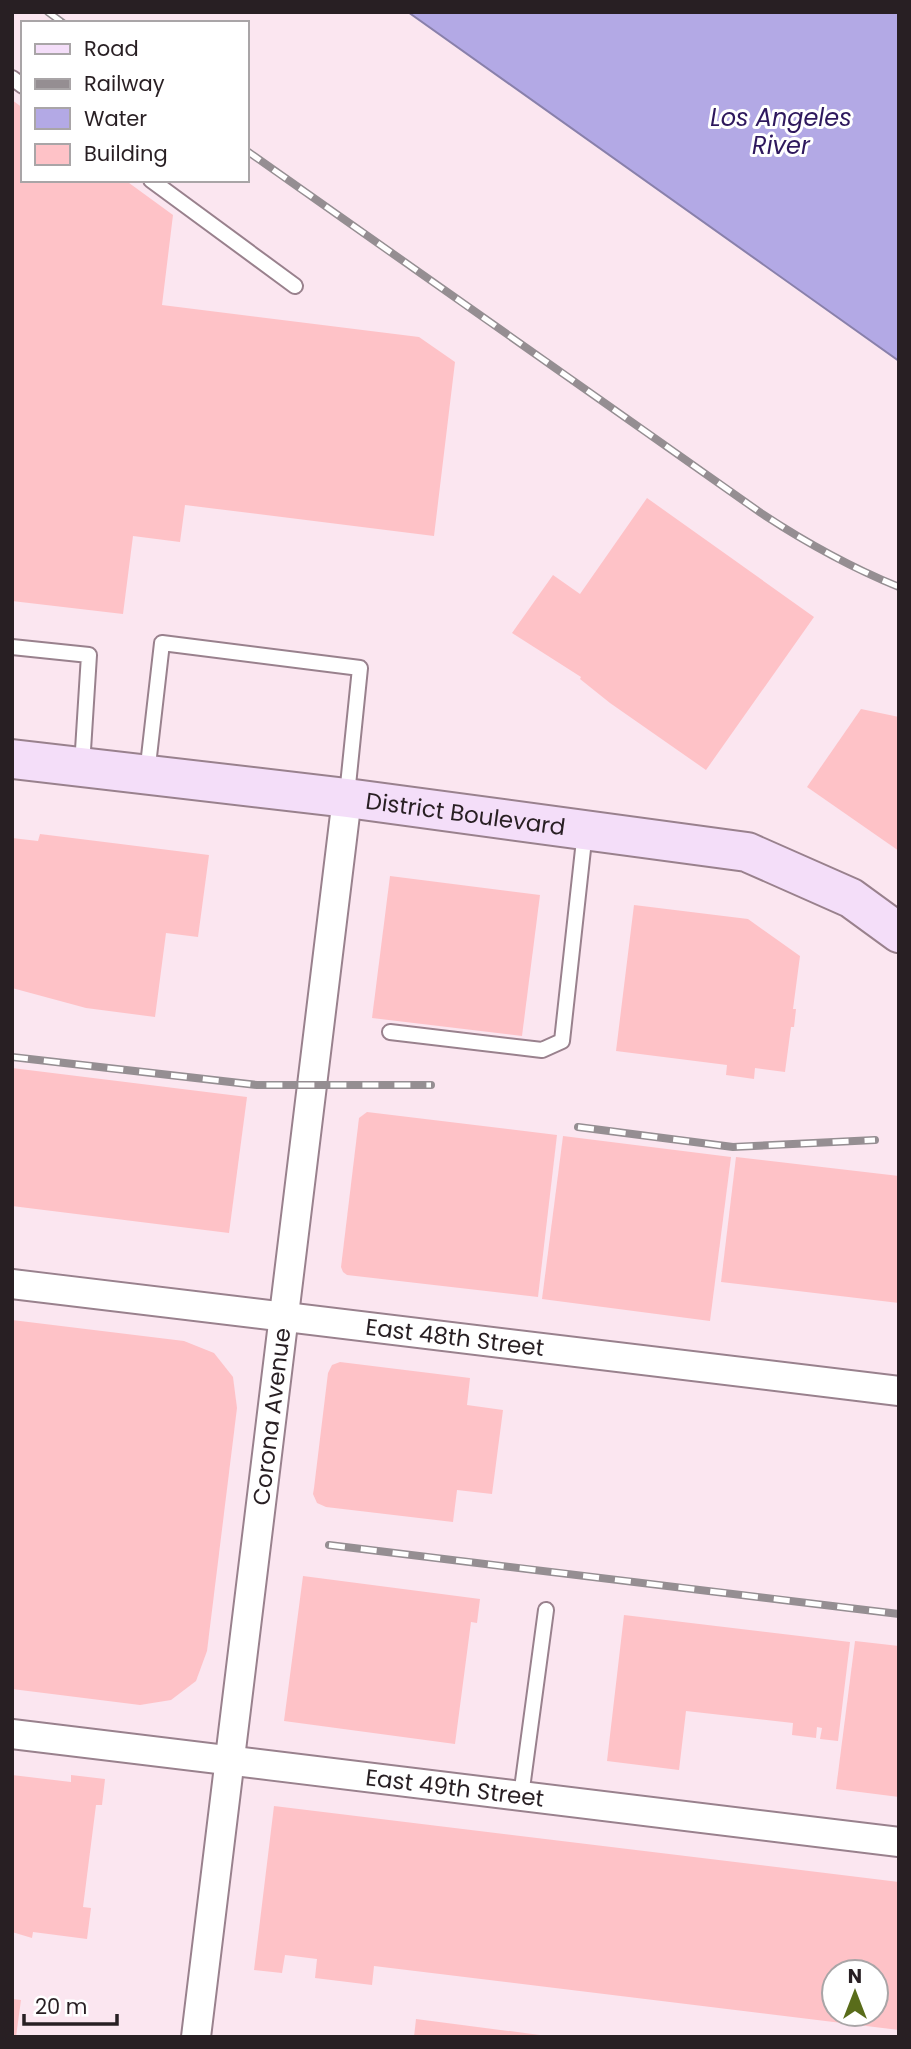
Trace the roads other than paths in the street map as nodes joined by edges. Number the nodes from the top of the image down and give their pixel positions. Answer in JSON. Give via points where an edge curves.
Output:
{"nodes":[{"id":1,"x":154,"y":182,"type":"edge"},
{"id":2,"x":295,"y":286,"type":"dead end"},
{"id":3,"x":12,"y":647,"type":"edge"},
{"id":4,"x":12,"y":759,"type":"edge"},
{"id":5,"x":82,"y":767,"type":"junction"},
{"id":6,"x":147,"y":775,"type":"junction"},
{"id":7,"x":347,"y":798,"type":"junction"},
{"id":8,"x":585,"y":830,"type":"junction"},
{"id":9,"x":899,"y":933,"type":"edge"},
{"id":10,"x":390,"y":1032,"type":"dead end"},
{"id":11,"x":12,"y":1283,"type":"edge"},
{"id":12,"x":284,"y":1317,"type":"junction"},
{"id":13,"x":899,"y":1391,"type":"edge"},
{"id":14,"x":547,"y":1610,"type":"dead end"},
{"id":15,"x":12,"y":1734,"type":"edge"},
{"id":16,"x":229,"y":1760,"type":"junction"},
{"id":17,"x":522,"y":1796,"type":"junction"},
{"id":18,"x":899,"y":1842,"type":"edge"},
{"id":19,"x":196,"y":2037,"type":"edge"}],
"edges":[{"from":1,"to":2,"type":"lane"},
{"from":3,"to":5,"type":"lane","via":[[89,655]]},
{"from":4,"to":5,"type":"main road","name":"District Boulevard"},
{"from":5,"to":6,"type":"main road","name":"District Boulevard"},
{"from":6,"to":7,"type":"main road","name":"District Boulevard"},
{"from":6,"to":7,"type":"lane","via":[[162,643],[359,668]]},
{"from":7,"to":8,"type":"main road","name":"District Boulevard"},
{"from":7,"to":12,"type":"street","name":"Corona Avenue"},
{"from":8,"to":9,"type":"main road","name":"District Boulevard","via":[[747,852],[850,898]]},
{"from":8,"to":10,"type":"lane","via":[[562,1041],[542,1050]]},
{"from":11,"to":12,"type":"street","name":"East 48th Street"},
{"from":12,"to":13,"type":"street","name":"East 48th Street"},
{"from":12,"to":16,"type":"street","name":"Corona Avenue"},
{"from":14,"to":17,"type":"lane"},
{"from":15,"to":16,"type":"street","name":"East 49th Street"},
{"from":16,"to":17,"type":"street","name":"East 49th Street"},
{"from":16,"to":19,"type":"street","name":"Corona Avenue"},
{"from":17,"to":18,"type":"street","name":"East 49th Street"}]}
